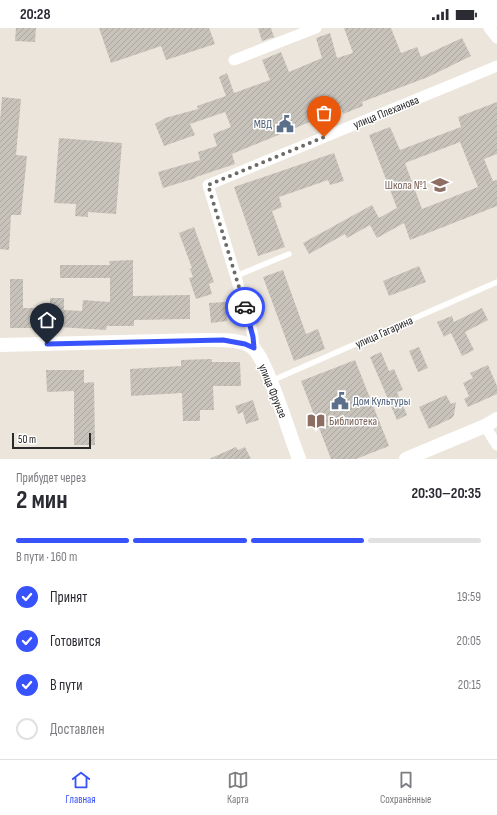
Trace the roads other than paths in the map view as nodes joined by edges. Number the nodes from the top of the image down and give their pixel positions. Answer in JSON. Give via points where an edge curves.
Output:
{"nodes":[{"id":1,"x":316,"y":28,"type":"edge"},
{"id":2,"x":489,"y":28,"type":"edge"},
{"id":3,"x":497,"y":38,"type":"edge"},
{"id":4,"x":234,"y":60,"type":"dead end"},
{"id":5,"x":497,"y":66,"type":"edge"},
{"id":6,"x":208,"y":185,"type":"joint"},
{"id":7,"x":289,"y":254,"type":"dead end"},
{"id":8,"x":236,"y":276,"type":"junction"},
{"id":9,"x":497,"y":282,"type":"edge"},
{"id":10,"x":0,"y":345,"type":"edge"},
{"id":11,"x":254,"y":348,"type":"junction"},
{"id":12,"x":271,"y":381,"type":"junction"},
{"id":13,"x":491,"y":422,"type":"edge"},
{"id":14,"x":497,"y":445,"type":"edge"},
{"id":15,"x":299,"y":459,"type":"edge"},
{"id":16,"x":406,"y":459,"type":"edge"}],
"edges":[{"from":1,"to":4,"type":"street"},
{"from":2,"to":3,"type":"street"},
{"from":5,"to":6,"type":"street","name":"улица Плеханова"},
{"from":6,"to":8,"type":"street","name":"улица Фрунзе"},
{"from":7,"to":8,"type":"lane"},
{"from":8,"to":11,"type":"street","name":"улица Фрунзе","via":[[251,327]]},
{"from":9,"to":12,"type":"lane","name":"улица Гагарина"},
{"from":10,"to":11,"type":"street","via":[[210,340],[237,342]]},
{"from":11,"to":12,"type":"street","name":"улица Фрунзе"},
{"from":12,"to":15,"type":"street","name":"улица Фрунзе"},
{"from":13,"to":14,"type":"street"},
{"from":13,"to":16,"type":"street"}]}
